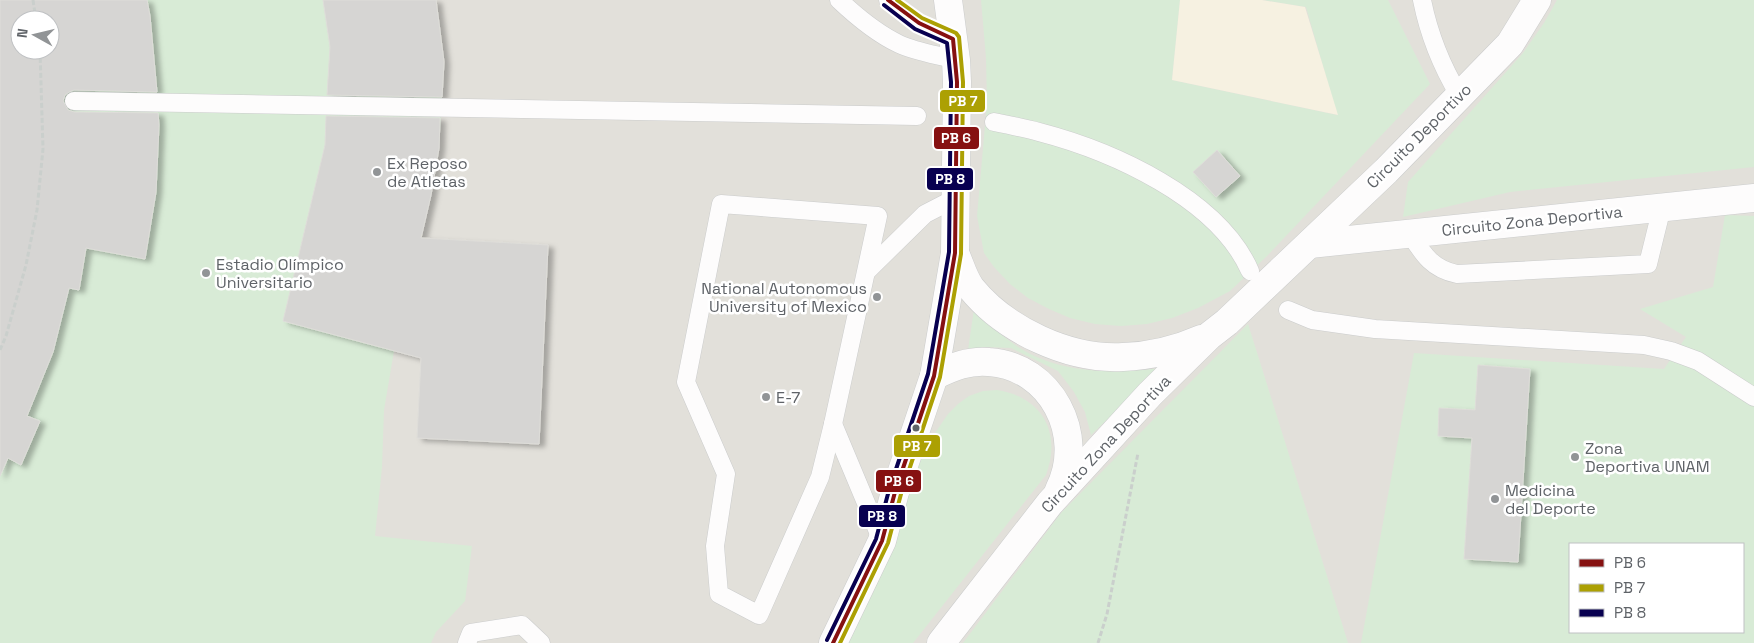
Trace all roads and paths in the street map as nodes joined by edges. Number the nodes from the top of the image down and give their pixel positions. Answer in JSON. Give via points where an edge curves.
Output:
{"nodes":[{"id":1,"x":839,"y":0,"type":"edge"},
{"id":2,"x":888,"y":0,"type":"edge"},
{"id":3,"x":948,"y":0,"type":"edge"},
{"id":4,"x":1422,"y":0,"type":"edge"},
{"id":5,"x":1537,"y":0,"type":"edge"},
{"id":6,"x":40,"y":60,"type":"edge"},
{"id":7,"x":955,"y":60,"type":"junction"},
{"id":8,"x":1459,"y":96,"type":"junction"},
{"id":9,"x":74,"y":101,"type":"dead end"},
{"id":10,"x":916,"y":116,"type":"dead end"},
{"id":11,"x":994,"y":122,"type":"dead end"},
{"id":12,"x":956,"y":198,"type":"junction"},
{"id":13,"x":1754,"y":198,"type":"edge"},
{"id":14,"x":1662,"y":208,"type":"junction"},
{"id":15,"x":1410,"y":234,"type":"junction"},
{"id":16,"x":1310,"y":244,"type":"junction"},
{"id":17,"x":955,"y":253,"type":"junction"},
{"id":18,"x":1289,"y":262,"type":"joint"},
{"id":19,"x":1250,"y":271,"type":"dead end"},
{"id":20,"x":866,"y":272,"type":"junction"},
{"id":21,"x":1288,"y":310,"type":"dead end"},
{"id":22,"x":1209,"y":336,"type":"junction"},
{"id":23,"x":0,"y":350,"type":"edge"},
{"id":24,"x":934,"y":376,"type":"junction"},
{"id":25,"x":1754,"y":397,"type":"edge"},
{"id":26,"x":833,"y":424,"type":"junction"},
{"id":27,"x":1139,"y":451,"type":"dead end"},
{"id":28,"x":1050,"y":503,"type":"junction"},
{"id":29,"x":882,"y":540,"type":"junction"},
{"id":30,"x":467,"y":643,"type":"edge"},
{"id":31,"x":541,"y":643,"type":"edge"},
{"id":32,"x":833,"y":643,"type":"edge"},
{"id":33,"x":941,"y":643,"type":"edge"},
{"id":34,"x":1098,"y":643,"type":"edge"}],
"edges":[{"from":1,"to":7,"type":"lane","via":[[855,15],[900,45]]},
{"from":2,"to":7,"type":"lane","via":[[926,29]]},
{"from":3,"to":7,"type":"street"},
{"from":4,"to":8,"type":"lane","via":[[1435,49]]},
{"from":5,"to":8,"type":"street","name":"Circuito Deportivo","via":[[1510,44]]},
{"from":6,"to":23,"type":"path","via":[[43,149],[37,210],[26,265]]},
{"from":7,"to":12,"type":"street"},
{"from":8,"to":16,"type":"street","name":"Circuito Deportivo"},
{"from":9,"to":10,"type":"lane"},
{"from":11,"to":19,"type":"lane","via":[[1074,143],[1164,183],[1204,212],[1244,257]]},
{"from":12,"to":17,"type":"street"},
{"from":12,"to":20,"type":"lane","via":[[924,214]]},
{"from":13,"to":14,"type":"street","name":"Circuito Zona Deportiva"},
{"from":14,"to":15,"type":"street","name":"Circuito Zona Deportiva"},
{"from":14,"to":15,"type":"lane","via":[[1648,264],[1457,274],[1443,271],[1423,254]]},
{"from":15,"to":16,"type":"street","name":"Circuito Zona Deportiva"},
{"from":16,"to":18,"type":"street","name":"Circuito Deportivo"},
{"from":17,"to":22,"type":"street","via":[[970,287],[989,307],[1011,324],[1061,348],[1090,355],[1128,357],[1181,348]]},
{"from":17,"to":24,"type":"street"},
{"from":18,"to":22,"type":"street","name":"Circuito Zona Deportiva"},
{"from":20,"to":26,"type":"lane"},
{"from":20,"to":26,"type":"lane","via":[[878,216],[721,204],[686,382],[726,474],[715,546],[719,594],[759,615],[820,477]]},
{"from":21,"to":25,"type":"lane","via":[[1312,320],[1375,329],[1644,345],[1698,361]]},
{"from":22,"to":28,"type":"street","name":"Circuito Zona Deportiva","via":[[1150,394]]},
{"from":24,"to":28,"type":"street","via":[[969,363],[1007,365],[1025,372],[1053,398],[1065,423],[1069,451],[1067,470]]},
{"from":24,"to":29,"type":"street"},
{"from":26,"to":29,"type":"lane"},
{"from":27,"to":34,"type":"path","via":[[1107,614]]},
{"from":28,"to":33,"type":"street","name":"Circuito Zona Deportiva"},
{"from":29,"to":32,"type":"street"},
{"from":30,"to":31,"type":"lane","via":[[471,633],[522,625]]}]}
